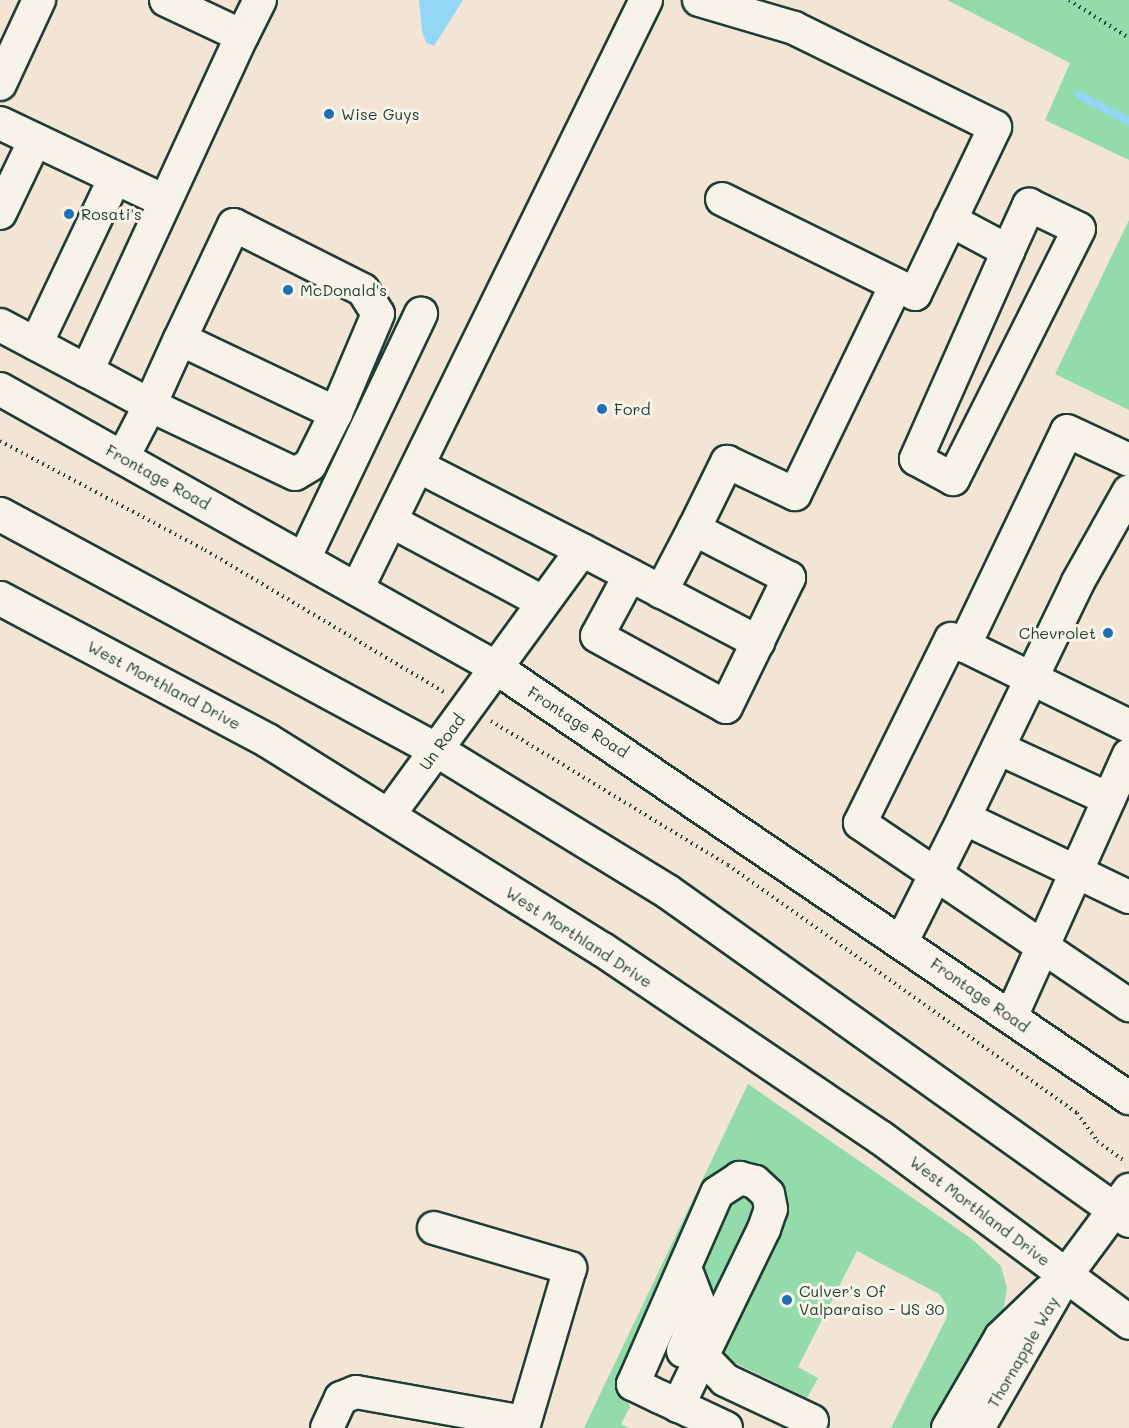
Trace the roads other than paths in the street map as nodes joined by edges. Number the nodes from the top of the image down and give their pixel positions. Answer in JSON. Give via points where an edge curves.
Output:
{"nodes":[{"id":1,"x":39,"y":0,"type":"edge"},
{"id":2,"x":166,"y":0,"type":"edge"},
{"id":3,"x":260,"y":0,"type":"edge"},
{"id":4,"x":646,"y":0,"type":"edge"},
{"id":5,"x":699,"y":0,"type":"edge"},
{"id":6,"x":242,"y":36,"type":"junction"},
{"id":7,"x":0,"y":84,"type":"edge"},
{"id":8,"x":0,"y":123,"type":"edge"},
{"id":9,"x":35,"y":140,"type":"junction"},
{"id":10,"x":116,"y":178,"type":"junction"},
{"id":11,"x":722,"y":199,"type":"dead end"},
{"id":12,"x":164,"y":201,"type":"junction"},
{"id":13,"x":0,"y":213,"type":"edge"},
{"id":14,"x":951,"y":220,"type":"junction"},
{"id":15,"x":1008,"y":250,"type":"junction"},
{"id":16,"x":896,"y":285,"type":"junction"},
{"id":17,"x":421,"y":314,"type":"dead end"},
{"id":18,"x":0,"y":325,"type":"edge"},
{"id":19,"x":180,"y":339,"type":"junction"},
{"id":20,"x":36,"y":344,"type":"junction"},
{"id":21,"x":87,"y":371,"type":"junction"},
{"id":22,"x":0,"y":389,"type":"edge"},
{"id":23,"x":150,"y":405,"type":"junction"},
{"id":24,"x":336,"y":413,"type":"junction"},
{"id":25,"x":123,"y":458,"type":"junction"},
{"id":26,"x":1129,"y":460,"type":"edge"},
{"id":27,"x":418,"y":465,"type":"junction"},
{"id":28,"x":1129,"y":491,"type":"edge"},
{"id":29,"x":0,"y":514,"type":"edge"},
{"id":30,"x":391,"y":521,"type":"junction"},
{"id":31,"x":694,"y":529,"type":"junction"},
{"id":32,"x":1119,"y":534,"type":"edge"},
{"id":33,"x":582,"y":550,"type":"junction"},
{"id":34,"x":304,"y":560,"type":"junction"},
{"id":35,"x":630,"y":575,"type":"junction"},
{"id":36,"x":357,"y":589,"type":"junction"},
{"id":37,"x":661,"y":592,"type":"junction"},
{"id":38,"x":0,"y":598,"type":"edge"},
{"id":39,"x":543,"y":602,"type":"junction"},
{"id":40,"x":758,"y":642,"type":"junction"},
{"id":41,"x":964,"y":646,"type":"junction"},
{"id":42,"x":495,"y":667,"type":"junction"},
{"id":43,"x":1031,"y":679,"type":"junction"},
{"id":44,"x":1129,"y":726,"type":"edge"},
{"id":45,"x":998,"y":748,"type":"junction"},
{"id":46,"x":437,"y":750,"type":"junction"},
{"id":47,"x":1129,"y":755,"type":"edge"},
{"id":48,"x":1110,"y":799,"type":"junction"},
{"id":49,"x":388,"y":816,"type":"junction"},
{"id":50,"x":964,"y":818,"type":"junction"},
{"id":51,"x":1077,"y":871,"type":"junction"},
{"id":52,"x":935,"y":878,"type":"junction"},
{"id":53,"x":1129,"y":897,"type":"edge"},
{"id":54,"x":902,"y":941,"type":"junction"},
{"id":55,"x":1042,"y":949,"type":"junction"},
{"id":56,"x":1129,"y":1005,"type":"edge"},
{"id":57,"x":1011,"y":1017,"type":"junction"},
{"id":58,"x":1129,"y":1098,"type":"edge"},
{"id":59,"x":1125,"y":1206,"type":"edge"},
{"id":60,"x":434,"y":1228,"type":"dead end"},
{"id":61,"x":1066,"y":1275,"type":"junction"},
{"id":62,"x":1129,"y":1322,"type":"edge"},
{"id":63,"x":702,"y":1356,"type":"junction"},
{"id":64,"x":657,"y":1396,"type":"junction"},
{"id":65,"x":812,"y":1420,"type":"dead end"},
{"id":66,"x":523,"y":1425,"type":"edge"},
{"id":67,"x":327,"y":1428,"type":"edge"},
{"id":68,"x":726,"y":1428,"type":"edge"},
{"id":69,"x":948,"y":1428,"type":"edge"},
{"id":70,"x":978,"y":1428,"type":"edge"}],
"edges":[{"from":1,"to":7,"type":"street"},
{"from":2,"to":6,"type":"street"},
{"from":3,"to":6,"type":"street"},
{"from":4,"to":27,"type":"street"},
{"from":5,"to":14,"type":"street","via":[[794,28],[995,127]]},
{"from":6,"to":12,"type":"street"},
{"from":8,"to":9,"type":"street"},
{"from":9,"to":10,"type":"street"},
{"from":9,"to":13,"type":"street"},
{"from":10,"to":12,"type":"street"},
{"from":10,"to":20,"type":"street"},
{"from":11,"to":16,"type":"street"},
{"from":12,"to":21,"type":"street"},
{"from":14,"to":15,"type":"street"},
{"from":14,"to":16,"type":"street","via":[[915,294]]},
{"from":15,"to":15,"type":"street","via":[[1029,205],[1079,229],[953,479],[916,459]]},
{"from":16,"to":31,"type":"street","via":[[795,494],[727,462]]},
{"from":17,"to":34,"type":"street"},
{"from":18,"to":20,"type":"street"},
{"from":19,"to":23,"type":"street"},
{"from":19,"to":24,"type":"street"},
{"from":19,"to":24,"type":"street","via":[[234,225],[363,290],[378,314]]},
{"from":20,"to":21,"type":"street"},
{"from":21,"to":23,"type":"street"},
{"from":22,"to":25,"type":"street","name":"Frontage Road"},
{"from":23,"to":24,"type":"street","via":[[295,474],[310,465]]},
{"from":23,"to":25,"type":"street"},
{"from":25,"to":34,"type":"street","name":"Frontage Road"},
{"from":26,"to":41,"type":"street","via":[[1067,431]]},
{"from":27,"to":30,"type":"street"},
{"from":27,"to":33,"type":"street"},
{"from":28,"to":32,"type":"street"},
{"from":29,"to":46,"type":"highway"},
{"from":30,"to":36,"type":"street"},
{"from":30,"to":39,"type":"street"},
{"from":31,"to":37,"type":"street"},
{"from":31,"to":40,"type":"street","via":[[789,578]]},
{"from":32,"to":43,"type":"street"},
{"from":33,"to":35,"type":"street"},
{"from":33,"to":39,"type":"street","name":"Un Road"},
{"from":34,"to":36,"type":"street","name":"Frontage Road"},
{"from":35,"to":37,"type":"street"},
{"from":35,"to":40,"type":"street","via":[[597,636],[726,707]]},
{"from":36,"to":42,"type":"street","name":"Frontage Road"},
{"from":37,"to":40,"type":"street"},
{"from":38,"to":49,"type":"highway","name":"West Morthland Drive","via":[[267,740]]},
{"from":39,"to":42,"type":"street","name":"Un Road"},
{"from":41,"to":43,"type":"street"},
{"from":41,"to":52,"type":"street","via":[[951,639],[860,823]]},
{"from":42,"to":46,"type":"street","name":"Un Road"},
{"from":42,"to":54,"type":"street","name":"Frontage Road"},
{"from":43,"to":44,"type":"street"},
{"from":43,"to":45,"type":"street"},
{"from":45,"to":48,"type":"street"},
{"from":45,"to":50,"type":"street"},
{"from":46,"to":49,"type":"street","name":"Un Road"},
{"from":46,"to":59,"type":"highway","via":[[667,891]]},
{"from":47,"to":48,"type":"street"},
{"from":48,"to":51,"type":"street"},
{"from":49,"to":61,"type":"highway","name":"West Morthland Drive","via":[[602,949],[833,1105]]},
{"from":50,"to":51,"type":"street"},
{"from":50,"to":52,"type":"street"},
{"from":51,"to":53,"type":"street"},
{"from":51,"to":55,"type":"street"},
{"from":52,"to":54,"type":"street"},
{"from":52,"to":55,"type":"street"},
{"from":54,"to":57,"type":"street","name":"Frontage Road"},
{"from":55,"to":56,"type":"street"},
{"from":55,"to":57,"type":"street"},
{"from":57,"to":58,"type":"street","name":"Frontage Road"},
{"from":59,"to":61,"type":"street","name":"Thornapple Way"},
{"from":60,"to":66,"type":"street","via":[[570,1268]]},
{"from":61,"to":62,"type":"highway","name":"West Morthland Drive"},
{"from":61,"to":69,"type":"street","name":"Thornapple Way","via":[[1001,1337]]},
{"from":61,"to":70,"type":"street","name":"Thornapple Way"},
{"from":63,"to":64,"type":"street"},
{"from":63,"to":64,"type":"street","via":[[771,1209],[768,1194],[755,1182],[740,1178],[717,1193],[686,1271]]},
{"from":63,"to":65,"type":"street","via":[[726,1380]]},
{"from":64,"to":68,"type":"street"},
{"from":66,"to":67,"type":"street","via":[[356,1392],[340,1398]]}]}
